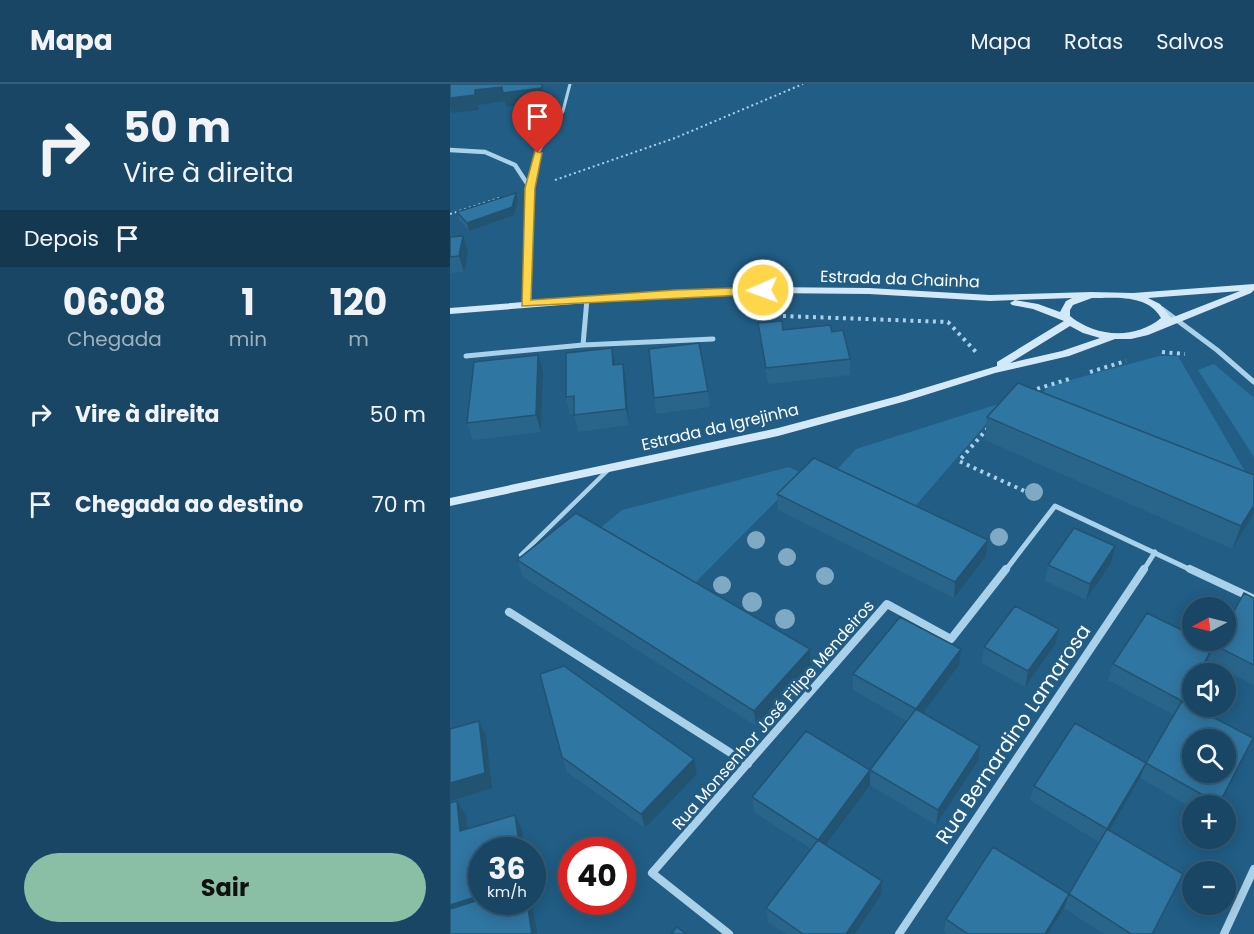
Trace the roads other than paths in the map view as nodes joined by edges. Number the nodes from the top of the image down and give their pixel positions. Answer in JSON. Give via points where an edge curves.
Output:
{"nodes":[{"id":1,"x":570,"y":84,"type":"edge"},
{"id":2,"x":450,"y":150,"type":"edge"},
{"id":3,"x":530,"y":188,"type":"junction"},
{"id":4,"x":1254,"y":288,"type":"edge"},
{"id":5,"x":1091,"y":295,"type":"junction"},
{"id":6,"x":1133,"y":296,"type":"junction"},
{"id":7,"x":990,"y":298,"type":"junction"},
{"id":8,"x":587,"y":299,"type":"junction"},
{"id":9,"x":526,"y":303,"type":"junction"},
{"id":10,"x":1162,"y":309,"type":"junction"},
{"id":11,"x":450,"y":311,"type":"edge"},
{"id":12,"x":1067,"y":319,"type":"junction"},
{"id":13,"x":1177,"y":320,"type":"junction"},
{"id":14,"x":1154,"y":329,"type":"junction"},
{"id":15,"x":1117,"y":335,"type":"junction"},
{"id":16,"x":713,"y":339,"type":"dead end"},
{"id":17,"x":584,"y":345,"type":"junction"},
{"id":18,"x":466,"y":356,"type":"dead end"},
{"id":19,"x":993,"y":370,"type":"junction"},
{"id":20,"x":1254,"y":382,"type":"edge"},
{"id":21,"x":610,"y":468,"type":"junction"},
{"id":22,"x":450,"y":502,"type":"edge"},
{"id":23,"x":1155,"y":552,"type":"junction"},
{"id":24,"x":521,"y":555,"type":"edge"},
{"id":25,"x":1254,"y":599,"type":"edge"},
{"id":26,"x":510,"y":612,"type":"dead end"},
{"id":27,"x":748,"y":764,"type":"junction"},
{"id":28,"x":1254,"y":869,"type":"edge"},
{"id":29,"x":729,"y":934,"type":"edge"},
{"id":30,"x":899,"y":934,"type":"edge"},
{"id":31,"x":1224,"y":934,"type":"edge"}],
"edges":[{"from":1,"to":3,"type":"lane","via":[[562,117],[538,153]]},
{"from":2,"to":3,"type":"street","via":[[485,153],[515,165]]},
{"from":3,"to":9,"type":"street"},
{"from":4,"to":6,"type":"street"},
{"from":4,"to":13,"type":"street"},
{"from":5,"to":6,"type":"street"},
{"from":5,"to":7,"type":"street"},
{"from":5,"to":12,"type":"street","via":[[1069,303],[1065,310]]},
{"from":6,"to":10,"type":"street"},
{"from":7,"to":8,"type":"street","name":"Estrada da Chainha","via":[[763,290]]},
{"from":7,"to":12,"type":"street","via":[[1035,306]]},
{"from":8,"to":9,"type":"street","name":"Estrada da Chainha"},
{"from":8,"to":17,"type":"street"},
{"from":9,"to":11,"type":"street","name":"Estrada da Chainha"},
{"from":10,"to":13,"type":"street"},
{"from":10,"to":14,"type":"street","via":[[1166,319]]},
{"from":12,"to":15,"type":"street","via":[[1093,333]]},
{"from":12,"to":19,"type":"street"},
{"from":13,"to":14,"type":"street"},
{"from":13,"to":20,"type":"street"},
{"from":14,"to":15,"type":"street"},
{"from":15,"to":19,"type":"street","via":[[1065,354]]},
{"from":16,"to":17,"type":"street"},
{"from":17,"to":18,"type":"street"},
{"from":19,"to":21,"type":"street","name":"Estrada da Igrejinha","via":[[778,432]]},
{"from":21,"to":22,"type":"street","name":"Estrada da Igrejinha"},
{"from":21,"to":24,"type":"lane"},
{"from":23,"to":25,"type":"street"},
{"from":23,"to":27,"type":"street","name":"Rua Monsenhor José Filipe Mendeiros","via":[[1055,506],[951,639],[887,604]]},
{"from":23,"to":30,"type":"street","name":"Rua Bernardino Lamarosa"},
{"from":26,"to":27,"type":"street"},
{"from":27,"to":29,"type":"street","name":"Rua Monsenhor José Filipe Mendeiros","via":[[652,873]]},
{"from":28,"to":31,"type":"street"}]}
